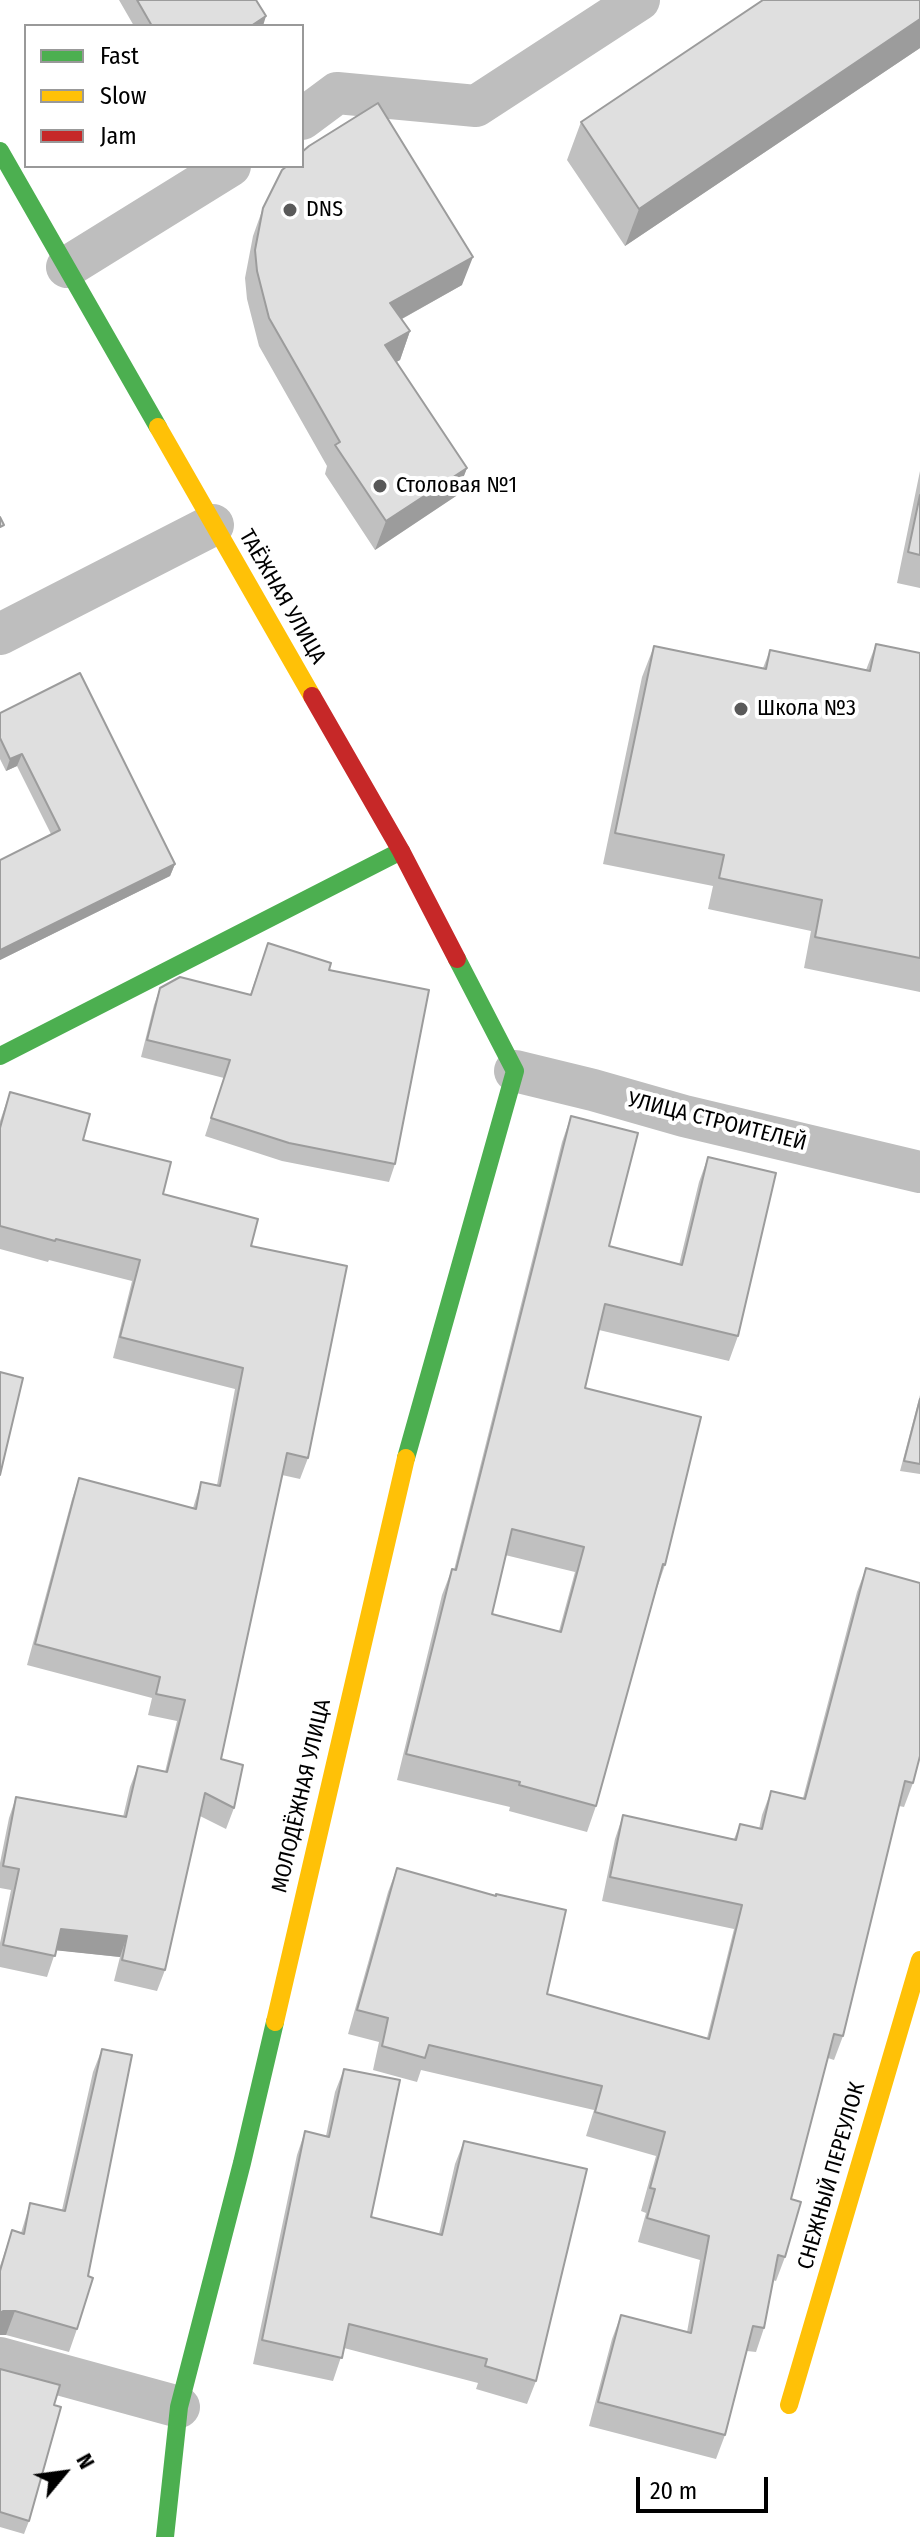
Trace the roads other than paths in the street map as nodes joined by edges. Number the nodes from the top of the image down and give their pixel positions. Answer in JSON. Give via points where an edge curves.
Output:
{"nodes":[{"id":1,"x":639,"y":0,"type":"edge"},
{"id":2,"x":304,"y":118,"type":"edge"},
{"id":3,"x":0,"y":151,"type":"edge"},
{"id":4,"x":227,"y":168,"type":"edge"},
{"id":5,"x":67,"y":267,"type":"junction"},
{"id":6,"x":213,"y":525,"type":"junction"},
{"id":7,"x":0,"y":634,"type":"edge"},
{"id":8,"x":401,"y":851,"type":"junction"},
{"id":9,"x":0,"y":1056,"type":"edge"},
{"id":10,"x":515,"y":1071,"type":"junction"},
{"id":11,"x":920,"y":1172,"type":"edge"},
{"id":12,"x":920,"y":1960,"type":"edge"},
{"id":13,"x":0,"y":2358,"type":"edge"},
{"id":14,"x":789,"y":2405,"type":"dead end"},
{"id":15,"x":179,"y":2407,"type":"junction"},
{"id":16,"x":165,"y":2537,"type":"edge"}],
"edges":[{"from":1,"to":2,"type":"street","via":[[476,106],[337,93]]},
{"from":3,"to":5,"type":"main road","name":"ТАЁЖНАЯ УЛИЦА"},
{"from":4,"to":5,"type":"street"},
{"from":5,"to":6,"type":"main road","name":"ТАЁЖНАЯ УЛИЦА"},
{"from":6,"to":7,"type":"street"},
{"from":6,"to":8,"type":"main road","name":"ТАЁЖНАЯ УЛИЦА"},
{"from":8,"to":9,"type":"main road"},
{"from":8,"to":10,"type":"main road","name":"ТАЁЖНАЯ УЛИЦА"},
{"from":10,"to":11,"type":"street","name":"УЛИЦА СТРОИТЕЛЕЙ"},
{"from":10,"to":15,"type":"main road","name":"МОЛОДЁЖНАЯ УЛИЦА","via":[[406,1456],[242,2163]]},
{"from":12,"to":14,"type":"main road","name":"СНЕЖНЫЙ ПЕРЕУЛОК"},
{"from":13,"to":15,"type":"street"},
{"from":15,"to":16,"type":"main road","name":"МОЛОДЁЖНАЯ УЛИЦА"}]}
